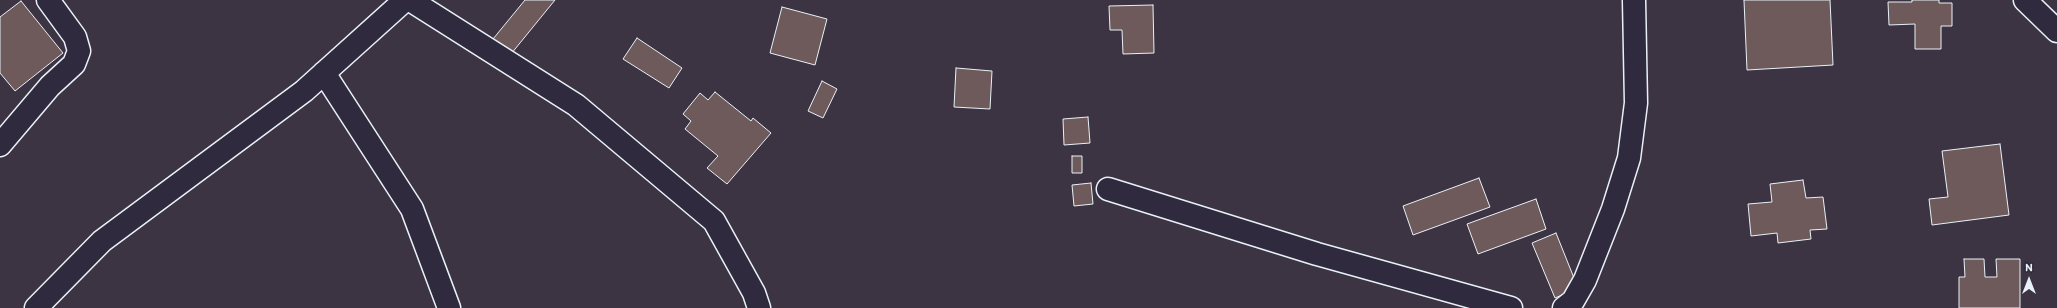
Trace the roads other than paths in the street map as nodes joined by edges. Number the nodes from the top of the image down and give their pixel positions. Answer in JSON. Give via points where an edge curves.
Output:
{"nodes":[{"id":1,"x":48,"y":0,"type":"edge"},
{"id":2,"x":405,"y":0,"type":"edge"},
{"id":3,"x":410,"y":0,"type":"edge"},
{"id":4,"x":1634,"y":0,"type":"edge"},
{"id":5,"x":2025,"y":0,"type":"edge"},
{"id":6,"x":2057,"y":31,"type":"edge"},
{"id":7,"x":324,"y":73,"type":"junction"},
{"id":8,"x":0,"y":145,"type":"edge"},
{"id":9,"x":1108,"y":189,"type":"dead end"},
{"id":10,"x":36,"y":308,"type":"edge"},
{"id":11,"x":449,"y":308,"type":"edge"},
{"id":12,"x":759,"y":308,"type":"edge"},
{"id":13,"x":1511,"y":308,"type":"edge"},
{"id":14,"x":1564,"y":308,"type":"edge"}],
"edges":[{"from":1,"to":8,"type":"street","via":[[75,37],[79,51],[74,64],[50,86]]},
{"from":2,"to":7,"type":"street"},
{"from":3,"to":12,"type":"street","via":[[576,105],[714,221],[754,293]]},
{"from":4,"to":14,"type":"street","via":[[1636,103],[1629,158],[1613,209],[1585,280],[1573,301]]},
{"from":5,"to":6,"type":"street"},
{"from":7,"to":10,"type":"street","via":[[304,91],[102,241]]},
{"from":7,"to":11,"type":"street","via":[[412,209]]},
{"from":9,"to":13,"type":"street","via":[[1317,254]]}]}
